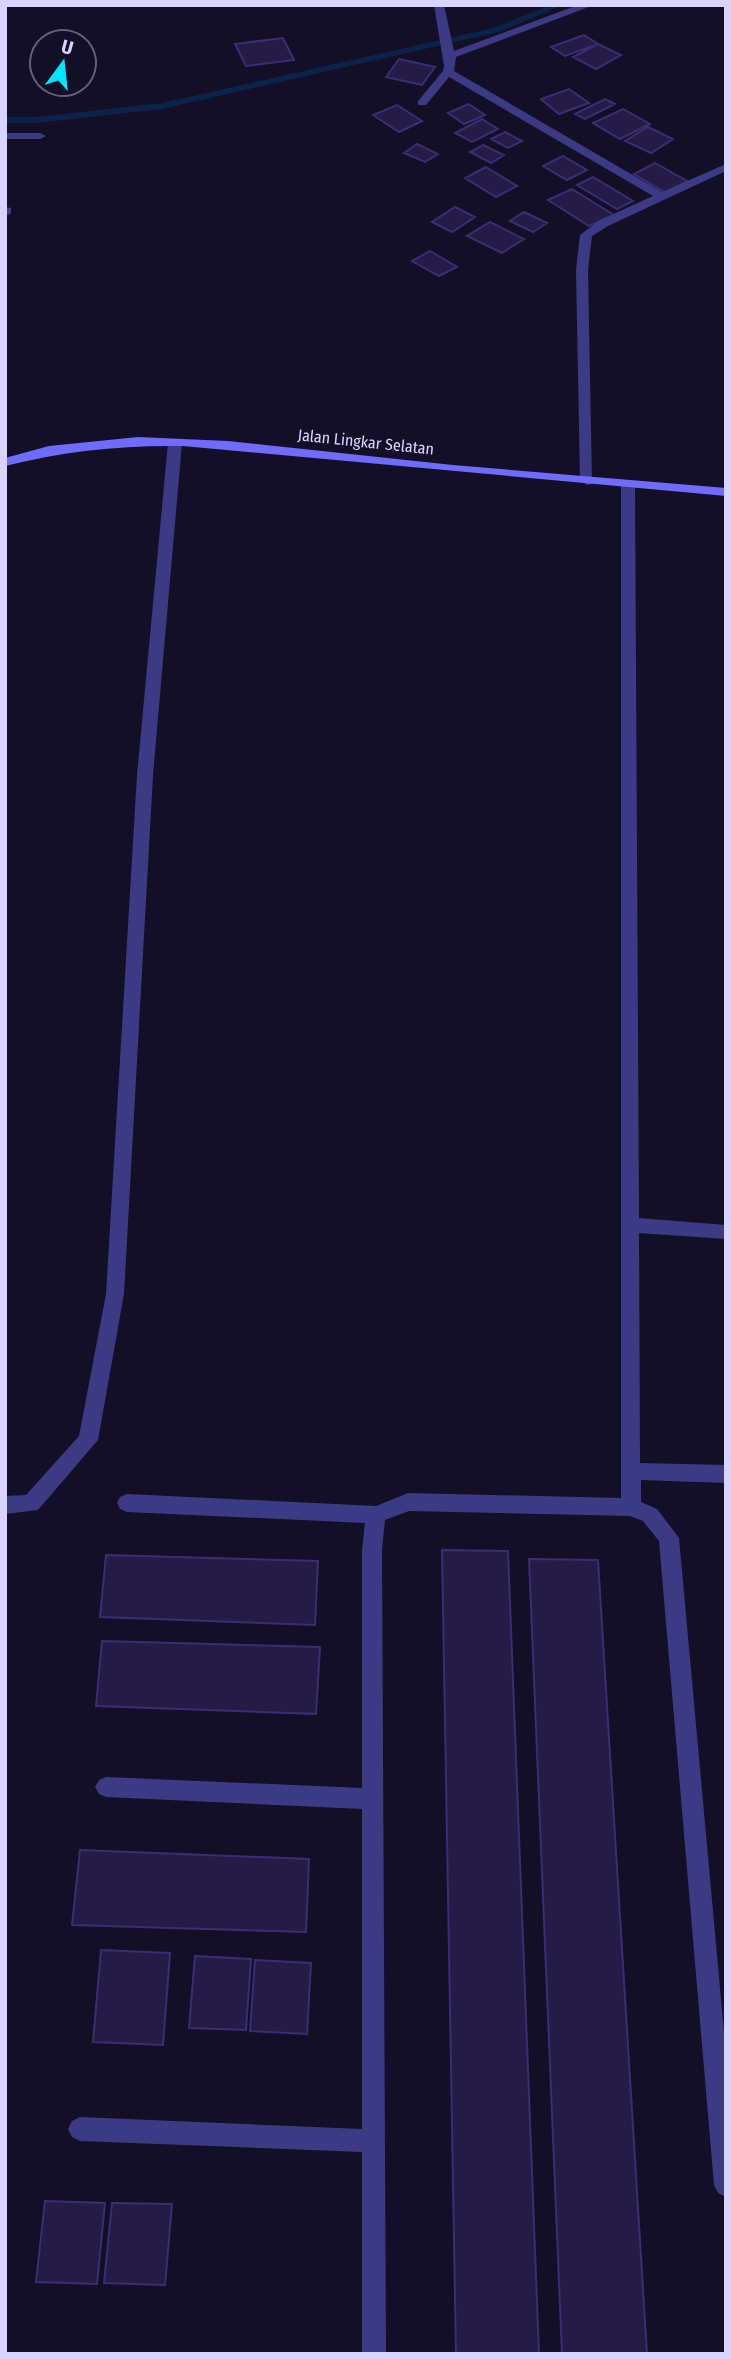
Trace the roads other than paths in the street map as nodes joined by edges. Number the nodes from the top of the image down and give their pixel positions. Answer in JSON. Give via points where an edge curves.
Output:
{"nodes":[{"id":1,"x":439,"y":5,"type":"edge"},
{"id":2,"x":589,"y":5,"type":"edge"},
{"id":3,"x":452,"y":54,"type":"junction"},
{"id":4,"x":448,"y":72,"type":"junction"},
{"id":5,"x":422,"y":103,"type":"dead end"},
{"id":6,"x":5,"y":136,"type":"edge"},
{"id":7,"x":40,"y":136,"type":"dead end"},
{"id":8,"x":726,"y":167,"type":"edge"},
{"id":9,"x":663,"y":197,"type":"junction"},
{"id":10,"x":175,"y":443,"type":"junction"},
{"id":11,"x":5,"y":462,"type":"edge"},
{"id":12,"x":587,"y":481,"type":"junction"},
{"id":13,"x":628,"y":484,"type":"junction"},
{"id":14,"x":726,"y":492,"type":"edge"},
{"id":15,"x":630,"y":1225,"type":"junction"},
{"id":16,"x":726,"y":1232,"type":"edge"},
{"id":17,"x":631,"y":1471,"type":"junction"},
{"id":18,"x":726,"y":1474,"type":"edge"},
{"id":19,"x":127,"y":1503,"type":"dead end"},
{"id":20,"x":5,"y":1505,"type":"edge"},
{"id":21,"x":631,"y":1507,"type":"junction"},
{"id":22,"x":376,"y":1515,"type":"junction"},
{"id":23,"x":106,"y":1787,"type":"dead end"},
{"id":24,"x":373,"y":1798,"type":"junction"},
{"id":25,"x":80,"y":2129,"type":"dead end"},
{"id":26,"x":373,"y":2141,"type":"junction"},
{"id":27,"x":726,"y":2185,"type":"edge"},
{"id":28,"x":374,"y":2354,"type":"edge"}],
"edges":[{"from":1,"to":3,"type":"street","via":[[445,19],[444,39]]},
{"from":2,"to":3,"type":"street"},
{"from":3,"to":4,"type":"street"},
{"from":4,"to":5,"type":"street"},
{"from":4,"to":9,"type":"street"},
{"from":6,"to":7,"type":"street"},
{"from":8,"to":9,"type":"street"},
{"from":9,"to":12,"type":"street","via":[[593,228],[585,239]]},
{"from":10,"to":11,"type":"street","name":"Jalan Lingkar Selatan","via":[[103,441]]},
{"from":10,"to":12,"type":"street","name":"Jalan Lingkar Selatan"},
{"from":10,"to":20,"type":"street","via":[[145,775],[114,1294],[88,1440],[31,1504]]},
{"from":12,"to":13,"type":"street","name":"Jalan Lingkar Selatan"},
{"from":13,"to":14,"type":"street","name":"Jalan Lingkar Selatan"},
{"from":13,"to":15,"type":"street"},
{"from":15,"to":16,"type":"street"},
{"from":15,"to":17,"type":"street"},
{"from":17,"to":18,"type":"street"},
{"from":17,"to":21,"type":"street"},
{"from":19,"to":22,"type":"street"},
{"from":21,"to":22,"type":"street","via":[[408,1502]]},
{"from":21,"to":27,"type":"street","via":[[650,1515],[668,1538]]},
{"from":22,"to":24,"type":"street","via":[[372,1550]]},
{"from":23,"to":24,"type":"street"},
{"from":24,"to":26,"type":"street"},
{"from":25,"to":26,"type":"street"},
{"from":26,"to":28,"type":"street"}]}
